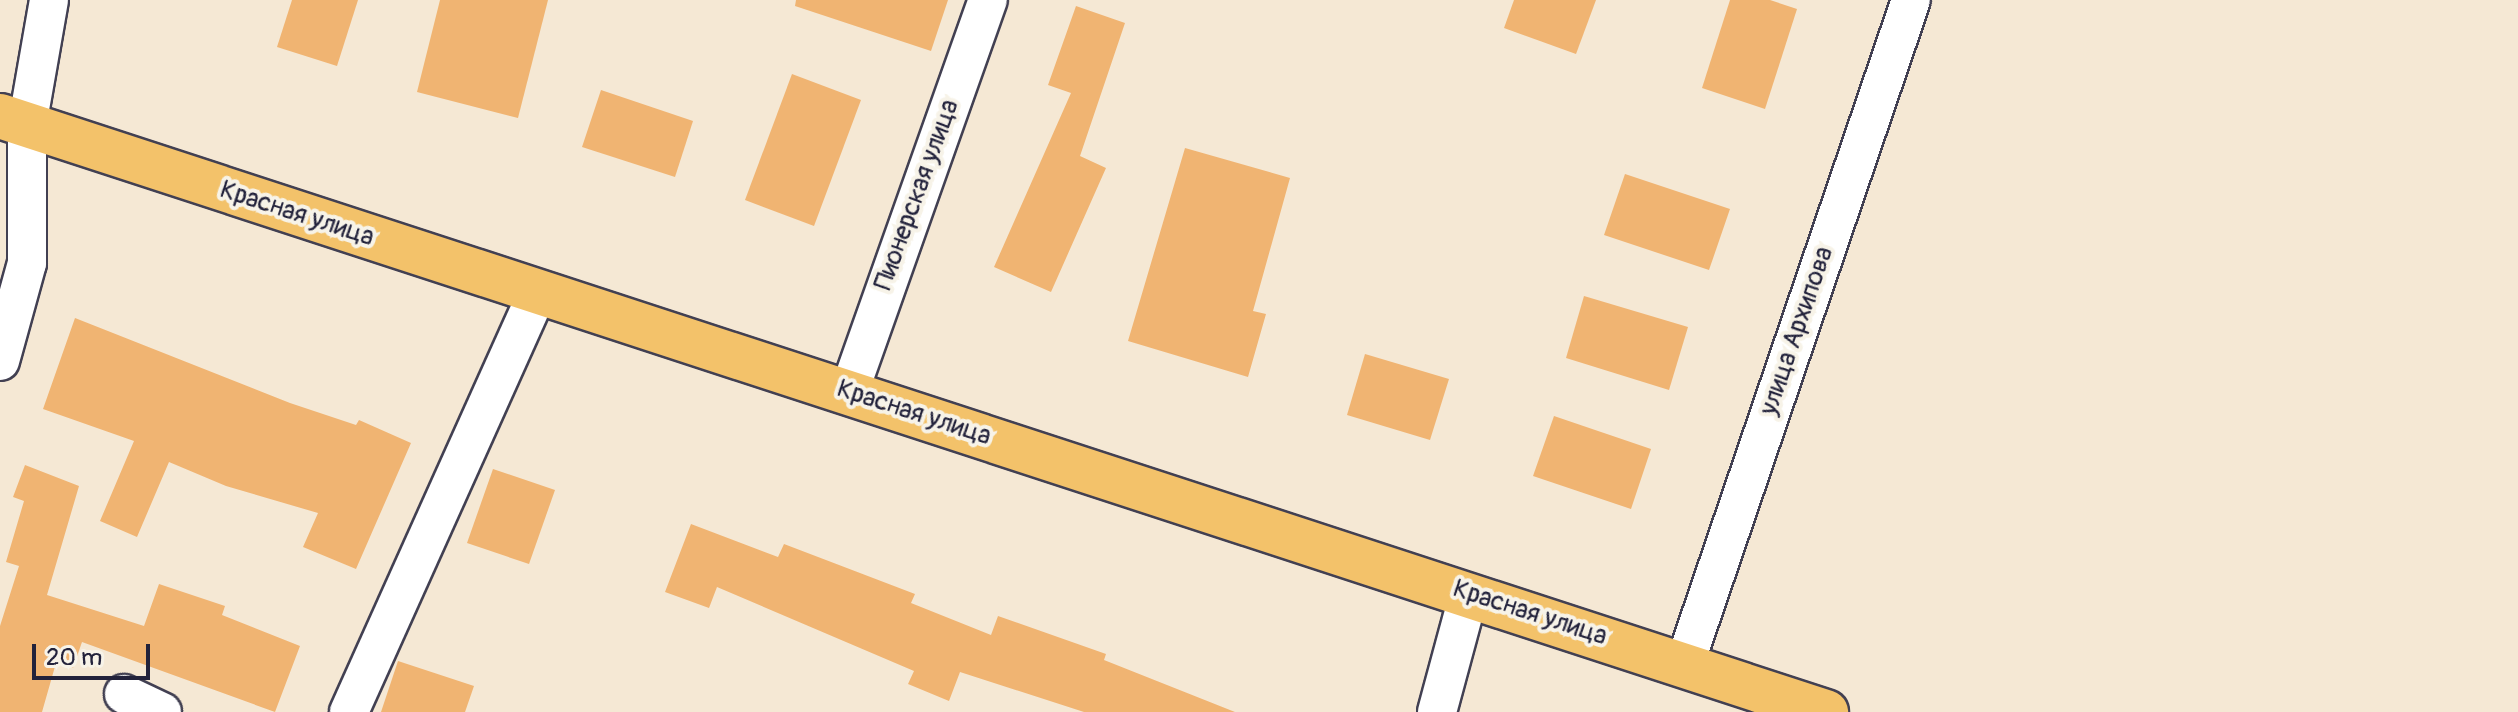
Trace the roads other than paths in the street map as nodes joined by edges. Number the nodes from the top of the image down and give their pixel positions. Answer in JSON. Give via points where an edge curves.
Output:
{"nodes":[{"id":1,"x":49,"y":0,"type":"edge"},
{"id":2,"x":988,"y":0,"type":"edge"},
{"id":3,"x":1911,"y":0,"type":"edge"},
{"id":4,"x":14,"y":121,"type":"edge"},
{"id":5,"x":538,"y":292,"type":"junction"},
{"id":6,"x":0,"y":361,"type":"edge"},
{"id":7,"x":849,"y":392,"type":"junction"},
{"id":8,"x":1469,"y":593,"type":"junction"},
{"id":9,"x":1685,"y":663,"type":"junction"},
{"id":10,"x":124,"y":694,"type":"dead end"},
{"id":11,"x":162,"y":712,"type":"edge"},
{"id":12,"x":349,"y":712,"type":"edge"},
{"id":13,"x":1437,"y":712,"type":"edge"},
{"id":14,"x":1826,"y":712,"type":"edge"}],
"edges":[{"from":1,"to":4,"type":"street"},
{"from":2,"to":7,"type":"street","name":"Пионерская улица"},
{"from":3,"to":9,"type":"street","name":"улица Архипова"},
{"from":4,"to":5,"type":"main road","name":"Красная улица"},
{"from":4,"to":6,"type":"street","via":[[27,263]]},
{"from":5,"to":7,"type":"main road","name":"Красная улица"},
{"from":5,"to":12,"type":"street"},
{"from":7,"to":8,"type":"main road","name":"Красная улица"},
{"from":8,"to":9,"type":"main road","name":"Красная улица"},
{"from":8,"to":13,"type":"street"},
{"from":9,"to":14,"type":"main road","name":"Красная улица"},
{"from":10,"to":11,"type":"street"}]}
